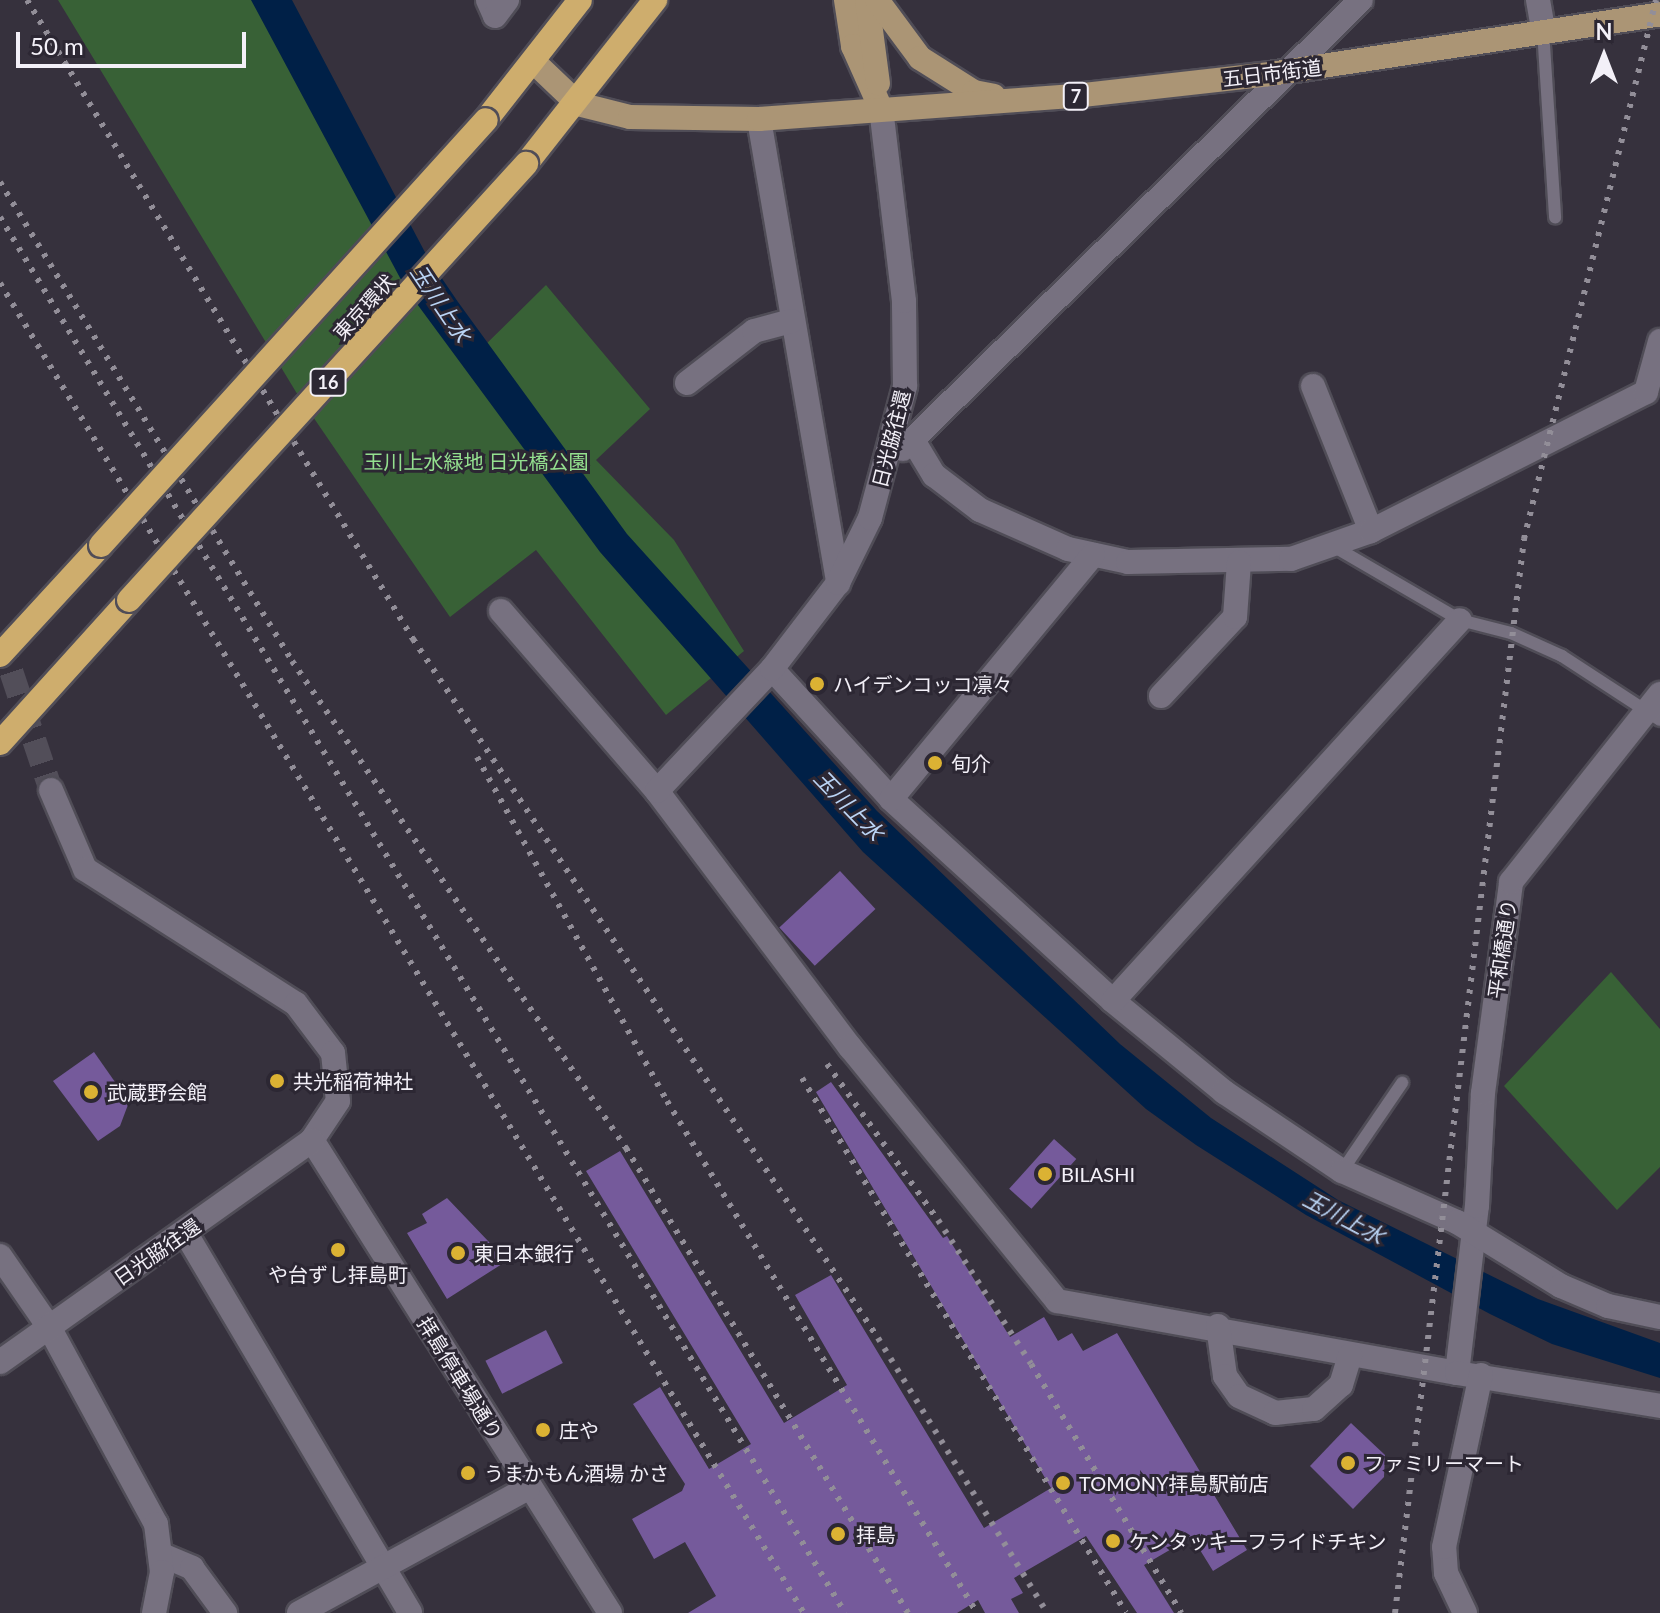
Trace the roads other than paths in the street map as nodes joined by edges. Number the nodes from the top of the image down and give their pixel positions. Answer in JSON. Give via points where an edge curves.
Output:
{"nodes":[{"id":1,"x":488,"y":0,"type":"edge"},
{"id":2,"x":507,"y":0,"type":"edge"},
{"id":3,"x":580,"y":0,"type":"edge"},
{"id":4,"x":655,"y":0,"type":"edge"},
{"id":5,"x":846,"y":0,"type":"edge"},
{"id":6,"x":867,"y":0,"type":"edge"},
{"id":7,"x":877,"y":0,"type":"edge"},
{"id":8,"x":1361,"y":0,"type":"edge"},
{"id":9,"x":1538,"y":0,"type":"edge"},
{"id":10,"x":1660,"y":14,"type":"edge"},
{"id":11,"x":1543,"y":29,"type":"junction"},
{"id":12,"x":535,"y":63,"type":"junction"},
{"id":13,"x":1290,"y":72,"type":"junction"},
{"id":14,"x":1013,"y":100,"type":"junction"},
{"id":15,"x":578,"y":104,"type":"junction"},
{"id":16,"x":881,"y":109,"type":"junction"},
{"id":17,"x":759,"y":119,"type":"junction"},
{"id":18,"x":1555,"y":218,"type":"dead end"},
{"id":19,"x":792,"y":321,"type":"junction"},
{"id":20,"x":1659,"y":348,"type":"edge"},
{"id":21,"x":687,"y":383,"type":"dead end"},
{"id":22,"x":1313,"y":386,"type":"dead end"},
{"id":23,"x":1653,"y":402,"type":"edge"},
{"id":24,"x":914,"y":442,"type":"junction"},
{"id":25,"x":889,"y":457,"type":"junction"},
{"id":26,"x":1371,"y":531,"type":"junction"},
{"id":27,"x":1331,"y":545,"type":"junction"},
{"id":28,"x":1093,"y":555,"type":"junction"},
{"id":29,"x":1239,"y":562,"type":"junction"},
{"id":30,"x":838,"y":583,"type":"junction"},
{"id":31,"x":501,"y":611,"type":"dead end"},
{"id":32,"x":1460,"y":620,"type":"junction"},
{"id":33,"x":0,"y":655,"type":"edge"},
{"id":34,"x":764,"y":677,"type":"junction"},
{"id":35,"x":1161,"y":696,"type":"dead end"},
{"id":36,"x":1655,"y":708,"type":"edge"},
{"id":37,"x":0,"y":743,"type":"edge"},
{"id":38,"x":51,"y":790,"type":"tunnel mouth"},
{"id":39,"x":657,"y":791,"type":"junction"},
{"id":40,"x":891,"y":799,"type":"junction"},
{"id":41,"x":1113,"y":1001,"type":"junction"},
{"id":42,"x":1402,"y":1083,"type":"dead end"},
{"id":43,"x":312,"y":1140,"type":"junction"},
{"id":44,"x":1342,"y":1171,"type":"junction"},
{"id":45,"x":185,"y":1232,"type":"junction"},
{"id":46,"x":1472,"y":1244,"type":"junction"},
{"id":47,"x":0,"y":1256,"type":"edge"},
{"id":48,"x":1660,"y":1317,"type":"edge"},
{"id":49,"x":1218,"y":1326,"type":"junction"},
{"id":50,"x":49,"y":1327,"type":"junction"},
{"id":51,"x":1350,"y":1355,"type":"junction"},
{"id":52,"x":0,"y":1362,"type":"edge"},
{"id":53,"x":1469,"y":1374,"type":"junction"},
{"id":54,"x":1660,"y":1406,"type":"edge"},
{"id":55,"x":528,"y":1488,"type":"junction"},
{"id":56,"x":162,"y":1555,"type":"junction"},
{"id":57,"x":383,"y":1568,"type":"junction"},
{"id":58,"x":154,"y":1613,"type":"edge"},
{"id":59,"x":225,"y":1613,"type":"edge"},
{"id":60,"x":299,"y":1613,"type":"edge"},
{"id":61,"x":410,"y":1613,"type":"edge"},
{"id":62,"x":610,"y":1613,"type":"edge"},
{"id":63,"x":1465,"y":1613,"type":"edge"}],
"edges":[{"from":1,"to":2,"type":"street","via":[[495,16]]},
{"from":3,"to":12,"type":"highway","name":"東京環状"},
{"from":4,"to":15,"type":"highway","name":"東京環状","number":"16"},
{"from":5,"to":16,"type":"main road","via":[[853,46]]},
{"from":6,"to":16,"type":"main road"},
{"from":7,"to":14,"type":"main road","via":[[920,58],[974,92]]},
{"from":8,"to":13,"type":"street"},
{"from":9,"to":11,"type":"street"},
{"from":10,"to":11,"type":"main road","name":"五日市街道","number":"7"},
{"from":11,"to":13,"type":"main road","name":"五日市街道","number":"7"},
{"from":11,"to":18,"type":"lane"},
{"from":12,"to":15,"type":"main road","name":"五日市街道","number":"7"},
{"from":12,"to":33,"type":"highway","name":"東京環状","bridge":true},
{"from":13,"to":14,"type":"main road","name":"五日市街道","number":"7"},
{"from":13,"to":24,"type":"street"},
{"from":14,"to":16,"type":"main road","name":"五日市街道","number":"7"},
{"from":15,"to":17,"type":"main road","name":"五日市街道","number":"7","via":[[630,117]]},
{"from":15,"to":37,"type":"highway","name":"東京環状","number":"16","bridge":true},
{"from":16,"to":17,"type":"main road","name":"五日市街道","number":"7"},
{"from":16,"to":25,"type":"street","name":"日光脇往還","via":[[904,301],[905,386]]},
{"from":17,"to":19,"type":"street"},
{"from":19,"to":21,"type":"street","via":[[754,331]]},
{"from":19,"to":30,"type":"street"},
{"from":20,"to":23,"type":"street"},
{"from":22,"to":26,"type":"street"},
{"from":23,"to":26,"type":"street"},
{"from":24,"to":25,"type":"street"},
{"from":24,"to":28,"type":"street","via":[[934,475],[980,510]]},
{"from":25,"to":30,"type":"street","name":"日光脇往還","via":[[870,518]]},
{"from":26,"to":27,"type":"street"},
{"from":27,"to":29,"type":"street","via":[[1291,559]]},
{"from":27,"to":32,"type":"lane"},
{"from":28,"to":29,"type":"street","via":[[1128,562]]},
{"from":28,"to":40,"type":"street"},
{"from":29,"to":35,"type":"street","via":[[1235,617]]},
{"from":30,"to":34,"type":"street","name":"日光脇往還"},
{"from":31,"to":39,"type":"street"},
{"from":32,"to":36,"type":"lane","via":[[1511,633],[1562,656]]},
{"from":32,"to":41,"type":"street"},
{"from":34,"to":39,"type":"street","name":"日光脇往還"},
{"from":34,"to":40,"type":"street"},
{"from":36,"to":46,"type":"street","name":"平和橋通り","via":[[1511,882],[1483,1093]]},
{"from":38,"to":43,"type":"street","via":[[85,869],[296,1004],[333,1053],[338,1101]]},
{"from":39,"to":49,"type":"street","via":[[850,1047],[1057,1301]]},
{"from":40,"to":41,"type":"street"},
{"from":41,"to":44,"type":"street","via":[[1224,1092]]},
{"from":42,"to":44,"type":"lane"},
{"from":43,"to":45,"type":"street","name":"日光脇往還"},
{"from":43,"to":55,"type":"street","name":"拝島停車場通り"},
{"from":44,"to":46,"type":"street"},
{"from":45,"to":50,"type":"street","name":"日光脇往還"},
{"from":45,"to":57,"type":"street"},
{"from":46,"to":48,"type":"street","via":[[1608,1306]]},
{"from":46,"to":53,"type":"street","name":"平和橋通り","via":[[1461,1331]]},
{"from":47,"to":50,"type":"street"},
{"from":49,"to":51,"type":"street"},
{"from":49,"to":51,"type":"street","via":[[1225,1376],[1239,1396],[1275,1413],[1314,1409],[1341,1385]]},
{"from":50,"to":52,"type":"street","name":"日光脇往還"},
{"from":50,"to":56,"type":"street","via":[[148,1504]]},
{"from":51,"to":53,"type":"street"},
{"from":53,"to":54,"type":"street"},
{"from":53,"to":63,"type":"street","name":"平和橋通り","via":[[1444,1547],[1446,1573]]},
{"from":55,"to":57,"type":"street"},
{"from":55,"to":62,"type":"street","name":"拝島停車場通り"},
{"from":56,"to":58,"type":"street"},
{"from":56,"to":59,"type":"street","via":[[192,1568]]},
{"from":57,"to":60,"type":"street"},
{"from":57,"to":61,"type":"street"}]}
